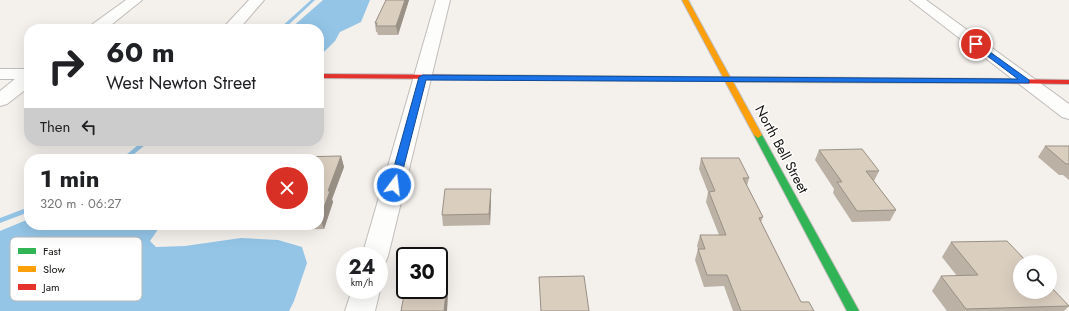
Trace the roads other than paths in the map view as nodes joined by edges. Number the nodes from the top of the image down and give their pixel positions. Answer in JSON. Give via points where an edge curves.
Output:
{"nodes":[{"id":1,"x":135,"y":0,"type":"edge"},
{"id":2,"x":257,"y":0,"type":"edge"},
{"id":3,"x":443,"y":0,"type":"edge"},
{"id":4,"x":685,"y":0,"type":"edge"},
{"id":5,"x":916,"y":0,"type":"edge"},
{"id":6,"x":103,"y":24,"type":"edge"},
{"id":7,"x":235,"y":24,"type":"edge"},
{"id":8,"x":0,"y":74,"type":"edge"},
{"id":9,"x":24,"y":74,"type":"edge"},
{"id":10,"x":324,"y":76,"type":"edge"},
{"id":11,"x":423,"y":77,"type":"junction"},
{"id":12,"x":729,"y":80,"type":"junction"},
{"id":13,"x":1026,"y":81,"type":"junction"},
{"id":14,"x":24,"y":82,"type":"edge"},
{"id":15,"x":1069,"y":82,"type":"edge"},
{"id":16,"x":0,"y":100,"type":"edge"},
{"id":17,"x":1069,"y":113,"type":"edge"},
{"id":18,"x":377,"y":247,"type":"edge"},
{"id":19,"x":363,"y":299,"type":"edge"},
{"id":20,"x":360,"y":311,"type":"edge"},
{"id":21,"x":853,"y":311,"type":"edge"}],
"edges":[{"from":1,"to":6,"type":"street"},
{"from":2,"to":7,"type":"street"},
{"from":3,"to":11,"type":"street"},
{"from":4,"to":12,"type":"street","name":"North Bell Street"},
{"from":5,"to":13,"type":"street"},
{"from":8,"to":9,"type":"street"},
{"from":10,"to":11,"type":"street"},
{"from":11,"to":12,"type":"street"},
{"from":11,"to":18,"type":"street"},
{"from":12,"to":13,"type":"street"},
{"from":12,"to":21,"type":"street","name":"North Bell Street"},
{"from":13,"to":15,"type":"street"},
{"from":13,"to":17,"type":"street"},
{"from":14,"to":16,"type":"street"},
{"from":19,"to":20,"type":"street"}]}
